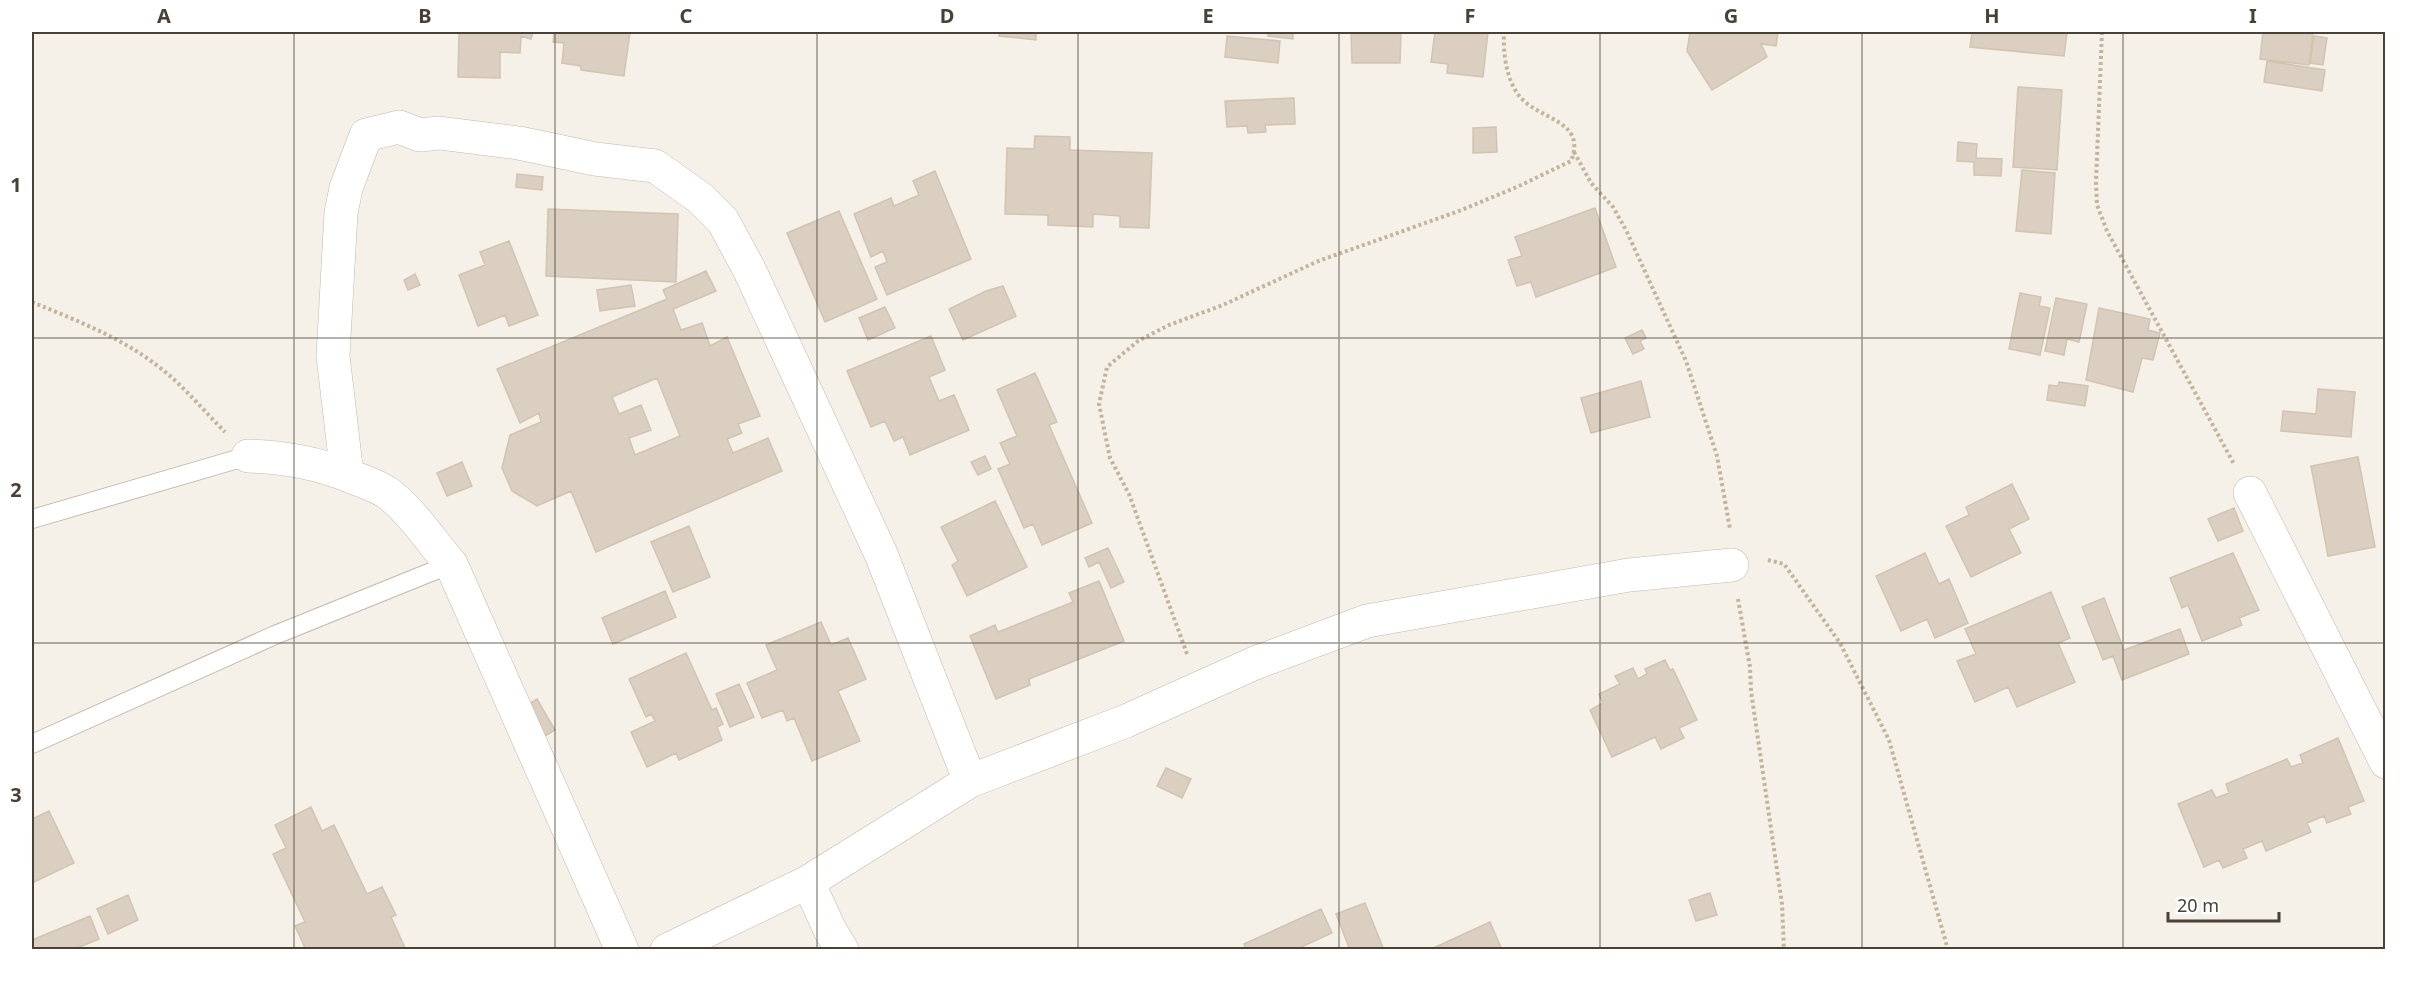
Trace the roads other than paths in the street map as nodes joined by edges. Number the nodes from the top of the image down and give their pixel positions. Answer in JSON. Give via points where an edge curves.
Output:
{"nodes":[{"id":1,"x":248,"y":456,"type":"joint"},
{"id":2,"x":346,"y":475,"type":"junction"},
{"id":3,"x":2250,"y":494,"type":"road end"},
{"id":4,"x":32,"y":519,"type":"edge"},
{"id":5,"x":451,"y":564,"type":"junction"},
{"id":6,"x":1732,"y":566,"type":"road end"},
{"id":7,"x":32,"y":744,"type":"edge"},
{"id":8,"x":2385,"y":762,"type":"edge"},
{"id":9,"x":970,"y":781,"type":"junction"},
{"id":10,"x":808,"y":882,"type":"junction"},
{"id":11,"x":622,"y":950,"type":"edge"},
{"id":12,"x":667,"y":950,"type":"edge"},
{"id":13,"x":842,"y":950,"type":"edge"}],
"edges":[{"from":1,"to":2,"type":"street","via":[[309,462]]},
{"from":1,"to":4,"type":"lane"},
{"from":2,"to":5,"type":"street","via":[[389,494]]},
{"from":2,"to":9,"type":"street","via":[[333,356],[340,213],[366,135],[399,127],[420,135],[439,133],[519,142],[595,159],[656,166],[723,220],[749,269],[881,554]]},
{"from":3,"to":8,"type":"street"},
{"from":5,"to":7,"type":"lane","via":[[275,635]]},
{"from":5,"to":11,"type":"street"},
{"from":6,"to":9,"type":"street","via":[[1629,575],[1367,621],[1255,663],[1126,722]]},
{"from":9,"to":10,"type":"street"},
{"from":10,"to":12,"type":"street"},
{"from":10,"to":13,"type":"street"}]}
